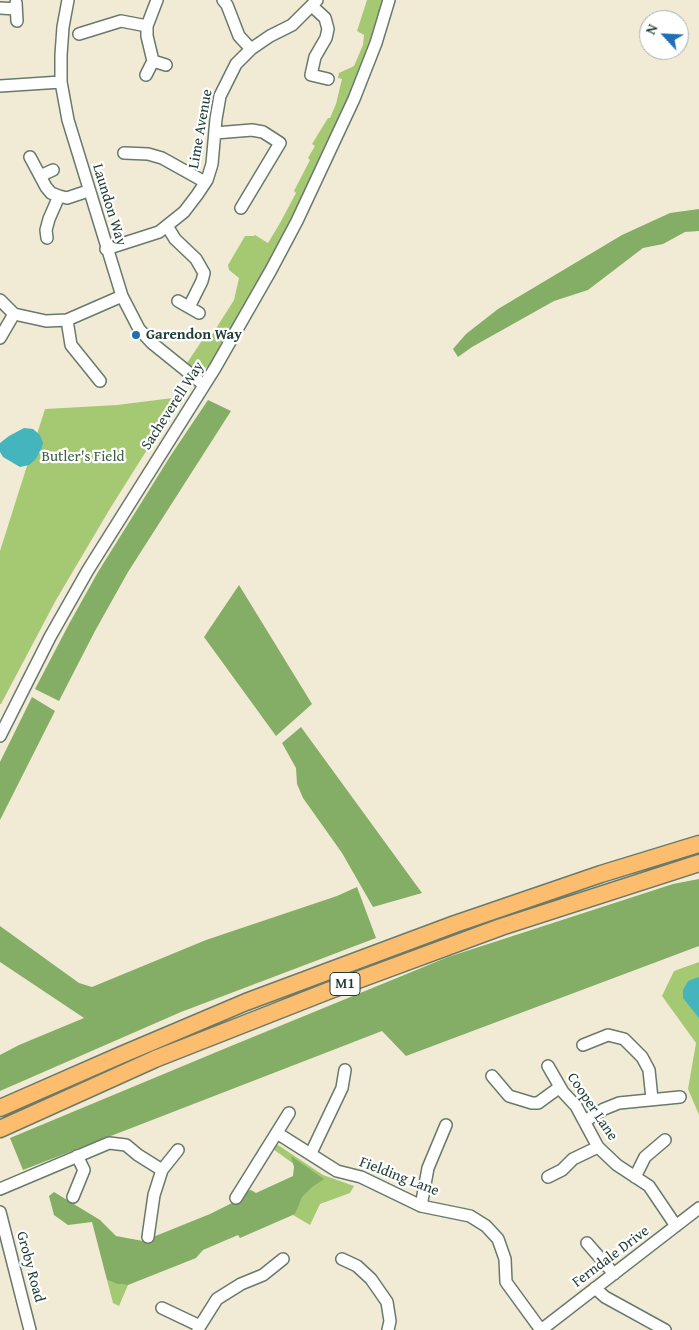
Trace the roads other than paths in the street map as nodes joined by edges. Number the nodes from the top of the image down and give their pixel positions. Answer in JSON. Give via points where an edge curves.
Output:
{"nodes":[{"id":1,"x":68,"y":0,"type":"edge"},
{"id":2,"x":157,"y":0,"type":"edge"},
{"id":3,"x":224,"y":0,"type":"edge"},
{"id":4,"x":389,"y":0,"type":"edge"},
{"id":5,"x":315,"y":3,"type":"edge"},
{"id":6,"x":0,"y":8,"type":"edge"},
{"id":7,"x":17,"y":21,"type":"dead end"},
{"id":8,"x":147,"y":26,"type":"junction"},
{"id":9,"x":87,"y":36,"type":"dead end"},
{"id":10,"x":251,"y":49,"type":"junction"},
{"id":11,"x":153,"y":61,"type":"junction"},
{"id":12,"x":166,"y":65,"type":"dead end"},
{"id":13,"x":146,"y":75,"type":"dead end"},
{"id":14,"x":328,"y":79,"type":"dead end"},
{"id":15,"x":61,"y":82,"type":"junction"},
{"id":16,"x":0,"y":86,"type":"edge"},
{"id":17,"x":215,"y":133,"type":"junction"},
{"id":18,"x":124,"y":153,"type":"dead end"},
{"id":19,"x":30,"y":157,"type":"dead end"},
{"id":20,"x":53,"y":170,"type":"dead end"},
{"id":21,"x":40,"y":176,"type":"junction"},
{"id":22,"x":206,"y":182,"type":"junction"},
{"id":23,"x":88,"y":191,"type":"junction"},
{"id":24,"x":59,"y":196,"type":"junction"},
{"id":25,"x":241,"y":208,"type":"dead end"},
{"id":26,"x":168,"y":226,"type":"junction"},
{"id":27,"x":47,"y":238,"type":"dead end"},
{"id":28,"x":106,"y":249,"type":"junction"},
{"id":29,"x":122,"y":296,"type":"junction"},
{"id":30,"x":0,"y":300,"type":"edge"},
{"id":31,"x":199,"y":313,"type":"dead end"},
{"id":32,"x":14,"y":314,"type":"junction"},
{"id":33,"x":66,"y":320,"type":"junction"},
{"id":34,"x":0,"y":338,"type":"edge"},
{"id":35,"x":100,"y":362,"type":"dead end"},
{"id":36,"x":91,"y":371,"type":"junction"},
{"id":37,"x":100,"y":380,"type":"dead end"},
{"id":38,"x":204,"y":385,"type":"junction"},
{"id":39,"x":0,"y":736,"type":"edge"},
{"id":40,"x":699,"y":844,"type":"edge"},
{"id":41,"x":699,"y":863,"type":"edge"},
{"id":42,"x":583,"y":1045,"type":"dead end"},
{"id":43,"x":548,"y":1066,"type":"dead end"},
{"id":44,"x":345,"y":1070,"type":"dead end"},
{"id":45,"x":492,"y":1076,"type":"dead end"},
{"id":46,"x":560,"y":1087,"type":"junction"},
{"id":47,"x":680,"y":1097,"type":"dead end"},
{"id":48,"x":652,"y":1099,"type":"junction"},
{"id":49,"x":0,"y":1108,"type":"edge"},
{"id":50,"x":289,"y":1113,"type":"dead end"},
{"id":51,"x":585,"y":1121,"type":"junction"},
{"id":52,"x":446,"y":1125,"type":"dead end"},
{"id":53,"x":0,"y":1129,"type":"edge"},
{"id":54,"x":277,"y":1133,"type":"junction"},
{"id":55,"x":666,"y":1140,"type":"dead end"},
{"id":56,"x":598,"y":1146,"type":"junction"},
{"id":57,"x":178,"y":1150,"type":"dead end"},
{"id":58,"x":311,"y":1153,"type":"junction"},
{"id":59,"x":77,"y":1156,"type":"junction"},
{"id":60,"x":162,"y":1170,"type":"junction"},
{"id":61,"x":548,"y":1177,"type":"dead end"},
{"id":62,"x":635,"y":1177,"type":"junction"},
{"id":63,"x":0,"y":1189,"type":"edge"},
{"id":64,"x":73,"y":1197,"type":"dead end"},
{"id":65,"x":236,"y":1198,"type":"dead end"},
{"id":66,"x":421,"y":1206,"type":"junction"},
{"id":67,"x":699,"y":1208,"type":"edge"},
{"id":68,"x":0,"y":1212,"type":"edge"},
{"id":69,"x":676,"y":1226,"type":"junction"},
{"id":70,"x":148,"y":1237,"type":"dead end"},
{"id":71,"x":588,"y":1243,"type":"dead end"},
{"id":72,"x":283,"y":1259,"type":"dead end"},
{"id":73,"x":342,"y":1259,"type":"dead end"},
{"id":74,"x":614,"y":1274,"type":"junction"},
{"id":75,"x":595,"y":1288,"type":"junction"},
{"id":76,"x":162,"y":1308,"type":"dead end"},
{"id":77,"x":199,"y":1328,"type":"edge"},
{"id":78,"x":30,"y":1330,"type":"edge"},
{"id":79,"x":388,"y":1330,"type":"edge"},
{"id":80,"x":541,"y":1330,"type":"edge"},
{"id":81,"x":664,"y":1330,"type":"edge"}],
"edges":[{"from":1,"to":15,"type":"street","name":"Laundon Way","via":[[60,55]]},
{"from":2,"to":8,"type":"street"},
{"from":3,"to":10,"type":"street","via":[[239,36]]},
{"from":4,"to":38,"type":"street","name":"Sacheverell Way","via":[[354,99],[297,221],[245,318]]},
{"from":5,"to":10,"type":"street","name":"Lime Avenue","via":[[292,25]]},
{"from":5,"to":14,"type":"street","via":[[328,29],[311,75]]},
{"from":6,"to":7,"type":"street","via":[[16,6]]},
{"from":8,"to":9,"type":"street","via":[[121,21]]},
{"from":8,"to":11,"type":"street"},
{"from":10,"to":17,"type":"street","name":"Lime Avenue","via":[[225,82]]},
{"from":11,"to":12,"type":"street"},
{"from":11,"to":13,"type":"street"},
{"from":15,"to":16,"type":"street"},
{"from":15,"to":23,"type":"street","name":"Laundon Way"},
{"from":17,"to":22,"type":"street","name":"Lime Avenue","via":[[212,164]]},
{"from":17,"to":25,"type":"street","via":[[252,130],[263,132],[280,143]]},
{"from":18,"to":22,"type":"street","via":[[149,149]]},
{"from":19,"to":21,"type":"street"},
{"from":20,"to":21,"type":"street"},
{"from":21,"to":24,"type":"street","via":[[51,193]]},
{"from":22,"to":26,"type":"street","name":"Lime Avenue","via":[[184,212]]},
{"from":23,"to":24,"type":"street","via":[[68,198]]},
{"from":23,"to":28,"type":"street","name":"Laundon Way"},
{"from":24,"to":27,"type":"street","via":[[49,219]]},
{"from":26,"to":28,"type":"street","name":"Lime Avenue","via":[[160,232]]},
{"from":26,"to":31,"type":"street","via":[[204,273],[202,281],[184,304]]},
{"from":28,"to":29,"type":"street","name":"Laundon Way"},
{"from":29,"to":33,"type":"street"},
{"from":29,"to":38,"type":"street","name":"Laundon Way","via":[[145,336]]},
{"from":30,"to":32,"type":"street"},
{"from":32,"to":33,"type":"street","via":[[46,322]]},
{"from":32,"to":34,"type":"street"},
{"from":33,"to":36,"type":"street","via":[[71,345]]},
{"from":35,"to":36,"type":"street"},
{"from":36,"to":37,"type":"street"},
{"from":38,"to":39,"type":"street","name":"Sacheverell Way","via":[[88,570]]},
{"from":40,"to":49,"type":"highway","number":"M1","via":[[455,924],[255,999]]},
{"from":41,"to":53,"type":"highway","number":"M1","via":[[501,928],[328,991],[155,1059]]},
{"from":42,"to":48,"type":"street","via":[[608,1035],[624,1040],[642,1057],[649,1070]]},
{"from":43,"to":46,"type":"street","name":"Cooper Lane"},
{"from":44,"to":58,"type":"street","via":[[342,1088]]},
{"from":45,"to":46,"type":"street","via":[[509,1096],[532,1103]]},
{"from":46,"to":51,"type":"street","name":"Cooper Lane"},
{"from":47,"to":48,"type":"street"},
{"from":48,"to":51,"type":"street","via":[[619,1103]]},
{"from":50,"to":54,"type":"street"},
{"from":51,"to":56,"type":"street","name":"Cooper Lane"},
{"from":52,"to":66,"type":"street","via":[[428,1168]]},
{"from":54,"to":58,"type":"street","name":"Fielding Lane"},
{"from":54,"to":65,"type":"street"},
{"from":55,"to":62,"type":"street","via":[[645,1157]]},
{"from":56,"to":61,"type":"street"},
{"from":56,"to":62,"type":"street","name":"Cooper Lane"},
{"from":57,"to":60,"type":"street"},
{"from":58,"to":66,"type":"street","name":"Fielding Lane","via":[[336,1170],[361,1177]]},
{"from":59,"to":60,"type":"street","via":[[109,1143],[126,1145]]},
{"from":59,"to":63,"type":"street"},
{"from":59,"to":64,"type":"street","via":[[84,1170]]},
{"from":60,"to":70,"type":"street","via":[[154,1195]]},
{"from":62,"to":69,"type":"street","name":"Cooper Lane","via":[[649,1186]]},
{"from":66,"to":80,"type":"street","name":"Fielding Lane","via":[[470,1216],[486,1226],[498,1239],[505,1259],[506,1282]]},
{"from":67,"to":69,"type":"street","name":"Ferndale Drive"},
{"from":68,"to":78,"type":"street","name":"Groby Road"},
{"from":69,"to":74,"type":"street","name":"Ferndale Drive"},
{"from":71,"to":74,"type":"street"},
{"from":72,"to":77,"type":"street","via":[[264,1280],[241,1284],[217,1299]]},
{"from":73,"to":79,"type":"street","via":[[357,1266],[371,1279],[387,1302]]},
{"from":74,"to":75,"type":"street","name":"Ferndale Drive"},
{"from":75,"to":80,"type":"street","name":"Ferndale Drive"},
{"from":75,"to":81,"type":"street"},
{"from":76,"to":77,"type":"street"}]}
